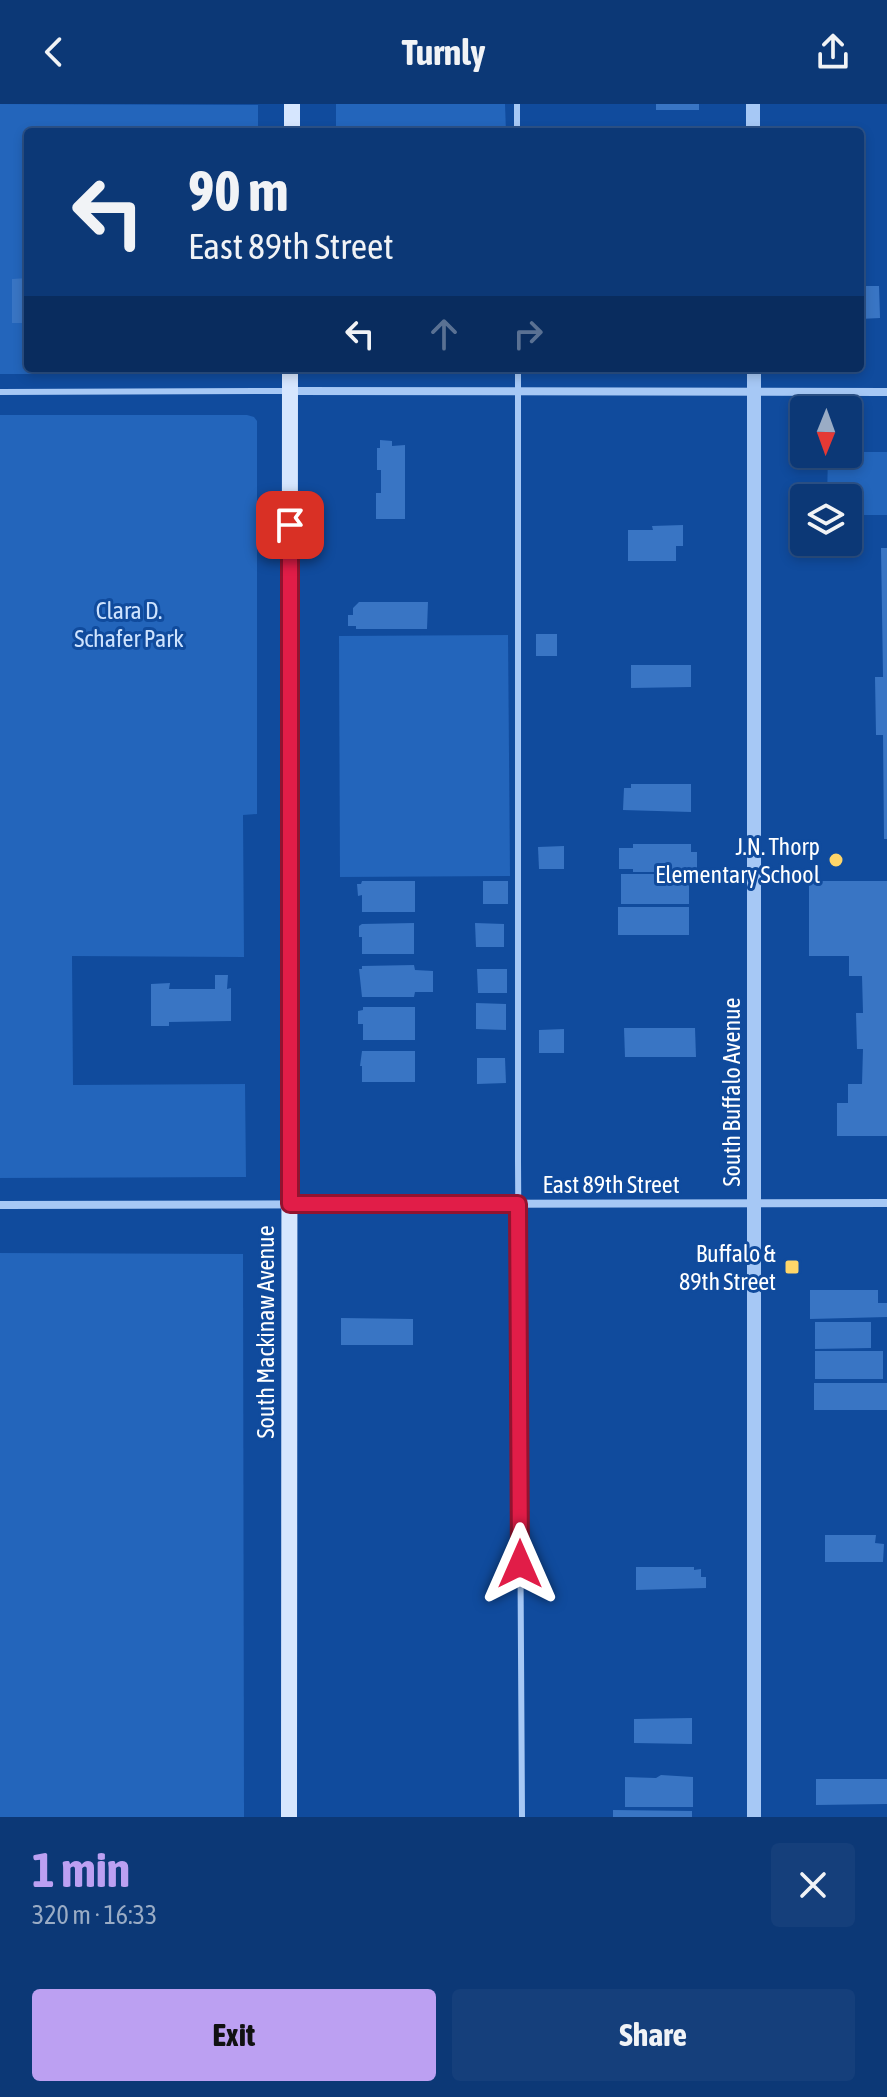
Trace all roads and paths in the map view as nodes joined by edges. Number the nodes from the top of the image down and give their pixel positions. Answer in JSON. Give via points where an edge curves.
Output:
{"nodes":[{"id":1,"x":292,"y":104,"type":"edge"},
{"id":2,"x":517,"y":104,"type":"edge"},
{"id":3,"x":753,"y":104,"type":"edge"},
{"id":4,"x":292,"y":128,"type":"edge"},
{"id":5,"x":517,"y":128,"type":"edge"},
{"id":6,"x":753,"y":128,"type":"edge"},
{"id":7,"x":290,"y":372,"type":"edge"},
{"id":8,"x":518,"y":372,"type":"edge"},
{"id":9,"x":754,"y":372,"type":"edge"},
{"id":10,"x":290,"y":391,"type":"junction"},
{"id":11,"x":518,"y":391,"type":"junction"},
{"id":12,"x":0,"y":392,"type":"edge"},
{"id":13,"x":754,"y":392,"type":"junction"},
{"id":14,"x":887,"y":392,"type":"edge"},
{"id":15,"x":753,"y":1203,"type":"junction"},
{"id":16,"x":887,"y":1203,"type":"edge"},
{"id":17,"x":290,"y":1204,"type":"junction"},
{"id":18,"x":518,"y":1204,"type":"junction"},
{"id":19,"x":0,"y":1205,"type":"edge"},
{"id":20,"x":289,"y":1817,"type":"edge"},
{"id":21,"x":522,"y":1817,"type":"edge"},
{"id":22,"x":754,"y":1817,"type":"edge"}],
"edges":[{"from":1,"to":4,"type":"main road"},
{"from":2,"to":5,"type":"lane"},
{"from":3,"to":6,"type":"street"},
{"from":7,"to":10,"type":"main road","name":"South Mackinaw Avenue"},
{"from":8,"to":11,"type":"lane"},
{"from":9,"to":13,"type":"street","name":"South Buffalo Avenue"},
{"from":10,"to":11,"type":"street"},
{"from":10,"to":12,"type":"lane"},
{"from":10,"to":17,"type":"main road","name":"South Mackinaw Avenue"},
{"from":11,"to":13,"type":"street"},
{"from":11,"to":18,"type":"lane"},
{"from":13,"to":14,"type":"street"},
{"from":13,"to":15,"type":"street","name":"South Buffalo Avenue"},
{"from":15,"to":16,"type":"street","name":"East 89th Street"},
{"from":15,"to":18,"type":"street","name":"East 89th Street"},
{"from":15,"to":22,"type":"street","name":"South Buffalo Avenue"},
{"from":17,"to":18,"type":"street","name":"East 89th Street"},
{"from":17,"to":19,"type":"street","name":"East 89th Street"},
{"from":17,"to":20,"type":"main road","name":"South Mackinaw Avenue"},
{"from":18,"to":21,"type":"lane"}]}
